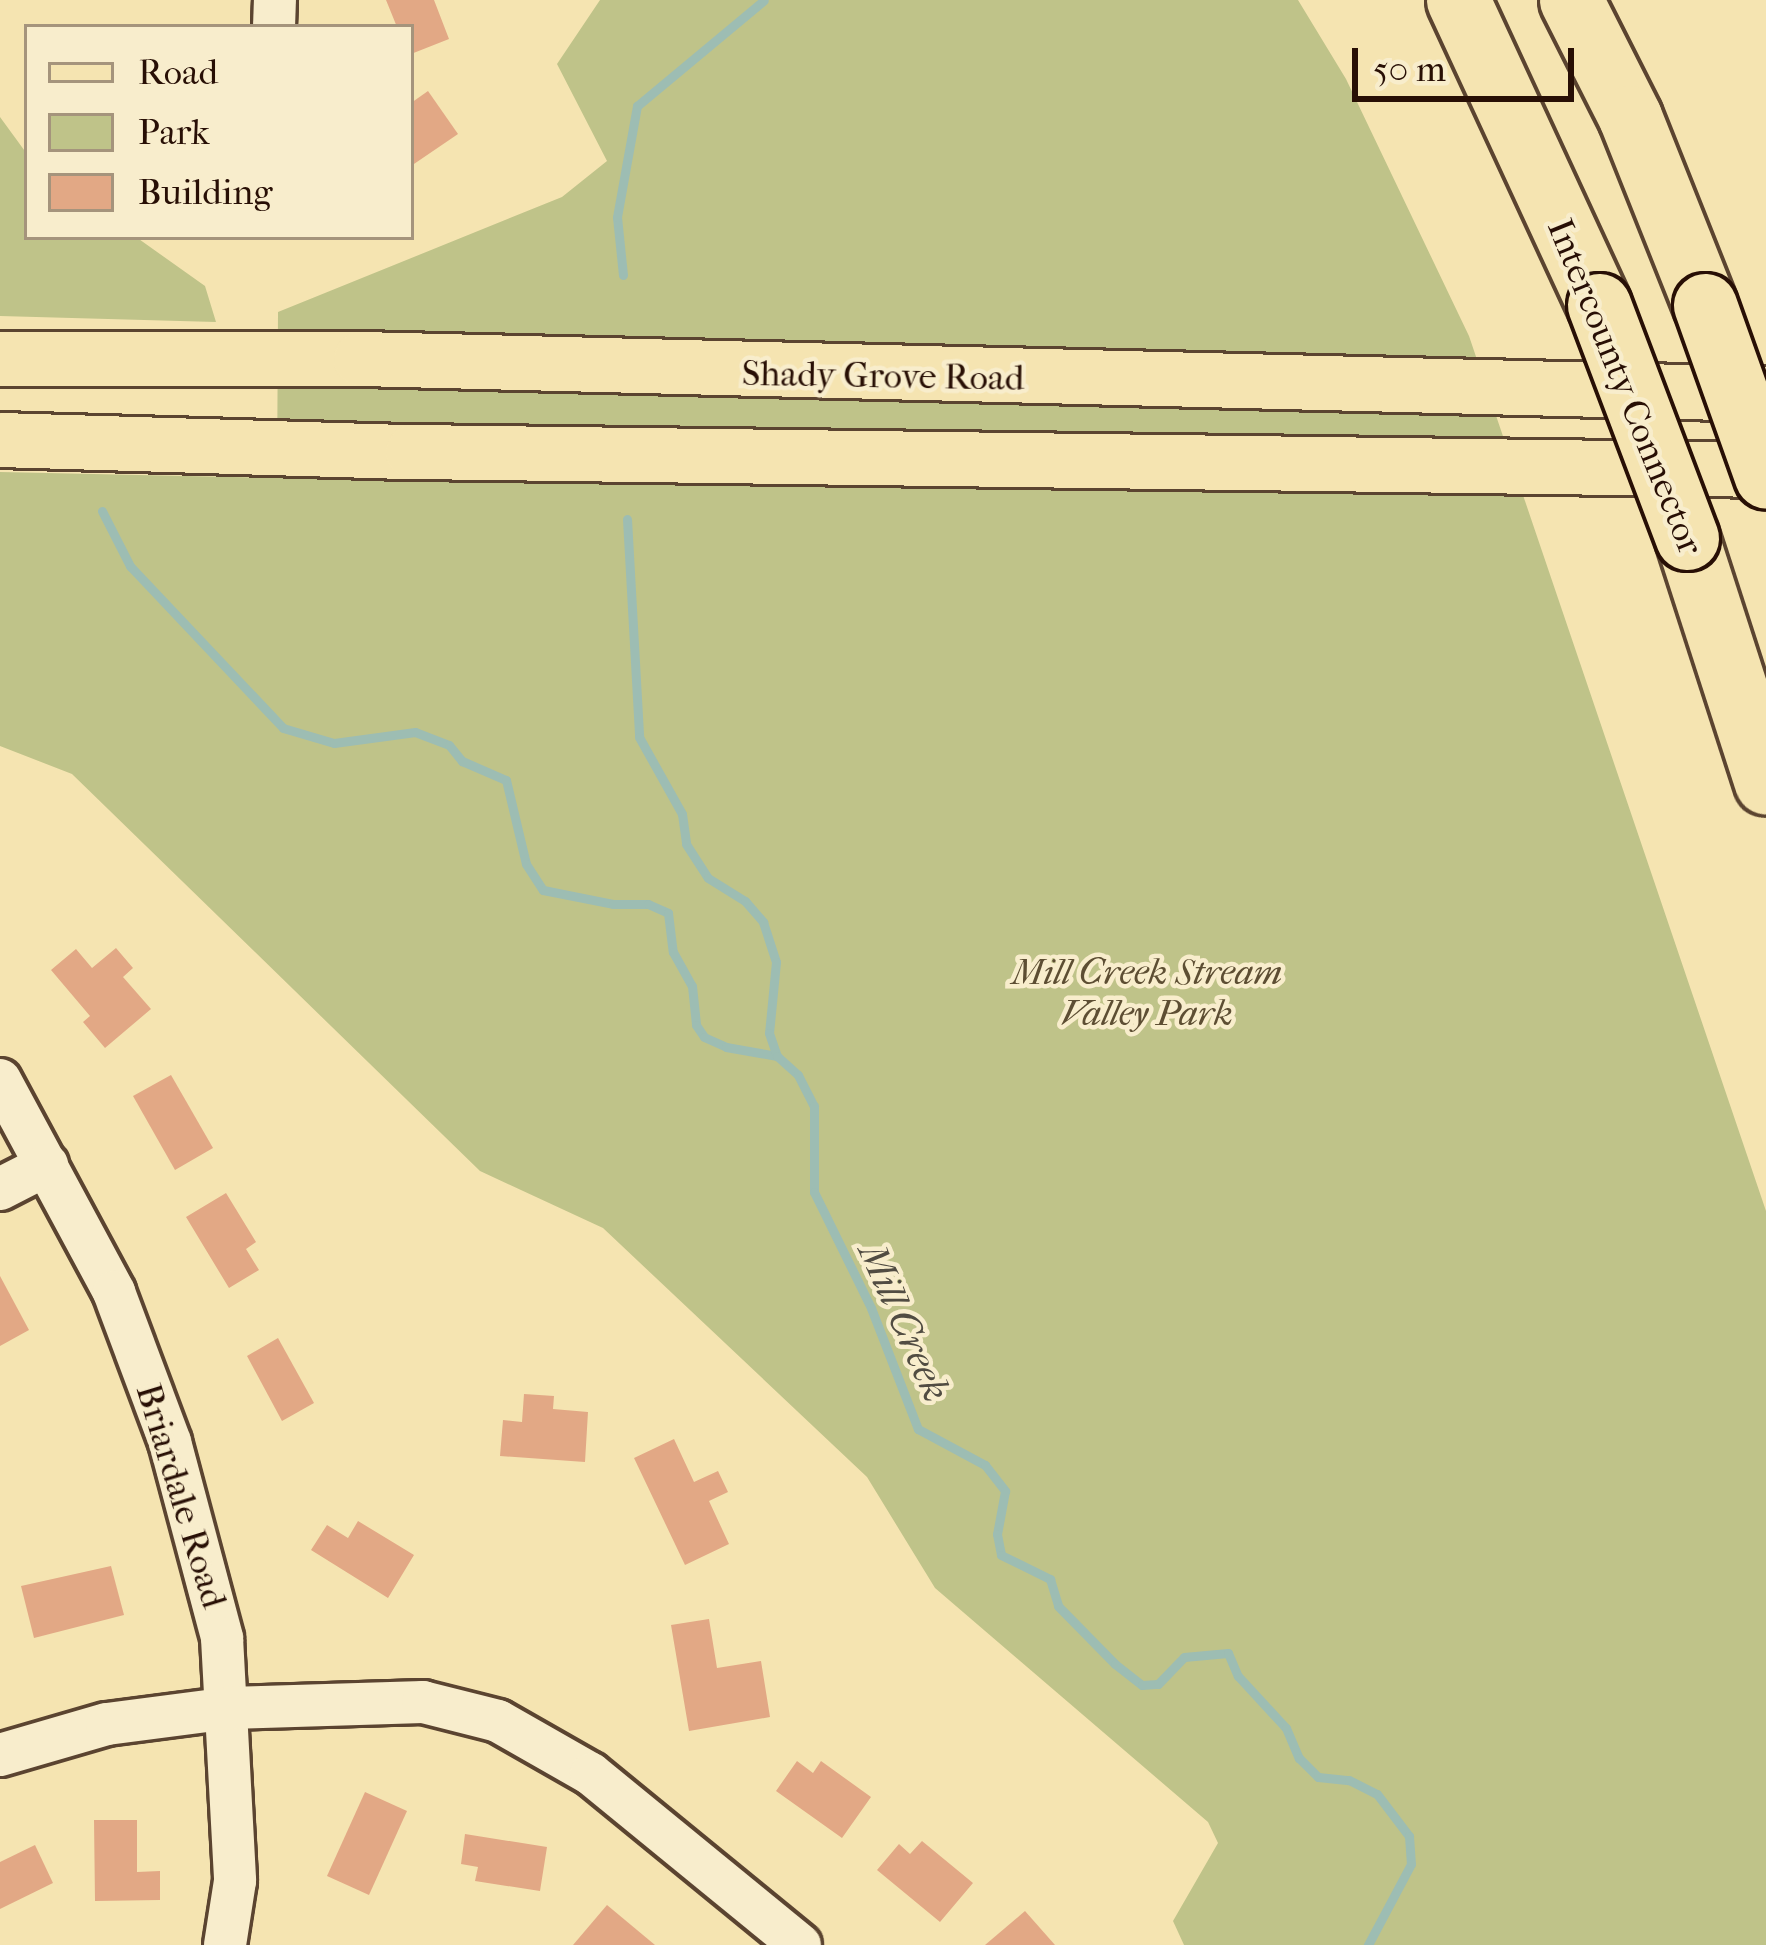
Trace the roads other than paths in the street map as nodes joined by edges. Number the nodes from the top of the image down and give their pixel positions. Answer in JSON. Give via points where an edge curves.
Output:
{"nodes":[{"id":1,"x":1458,"y":0,"type":"edge"},
{"id":2,"x":1571,"y":0,"type":"edge"},
{"id":3,"x":0,"y":359,"type":"edge"},
{"id":4,"x":1766,"y":394,"type":"edge"},
{"id":5,"x":0,"y":440,"type":"edge"},
{"id":6,"x":1766,"y":473,"type":"edge"},
{"id":7,"x":1766,"y":783,"type":"edge"},
{"id":8,"x":0,"y":1080,"type":"edge"},
{"id":9,"x":47,"y":1165,"type":"junction"},
{"id":10,"x":0,"y":1189,"type":"edge"},
{"id":11,"x":230,"y":1708,"type":"junction"},
{"id":12,"x":0,"y":1755,"type":"edge"},
{"id":13,"x":225,"y":1945,"type":"edge"},
{"id":14,"x":800,"y":1945,"type":"edge"}],
"edges":[{"from":1,"to":7,"type":"highway","name":"Intercounty Connector","bridge":true,"via":[[1599,305],[1687,538]]},
{"from":2,"to":6,"type":"highway","bridge":true,"via":[[1630,117]]},
{"from":3,"to":4,"type":"main road","name":"Shady Grove Road","via":[[361,359]]},
{"from":5,"to":6,"type":"main road"},
{"from":8,"to":9,"type":"street","name":"Briardale Road"},
{"from":9,"to":10,"type":"street"},
{"from":9,"to":11,"type":"street","name":"Briardale Road","via":[[114,1292],[170,1442],[222,1638]]},
{"from":11,"to":12,"type":"street","via":[[107,1724]]},
{"from":11,"to":13,"type":"street","name":"Briardale Road","via":[[235,1881]]},
{"from":11,"to":14,"type":"street","via":[[424,1702],[498,1721],[591,1774]]}]}
